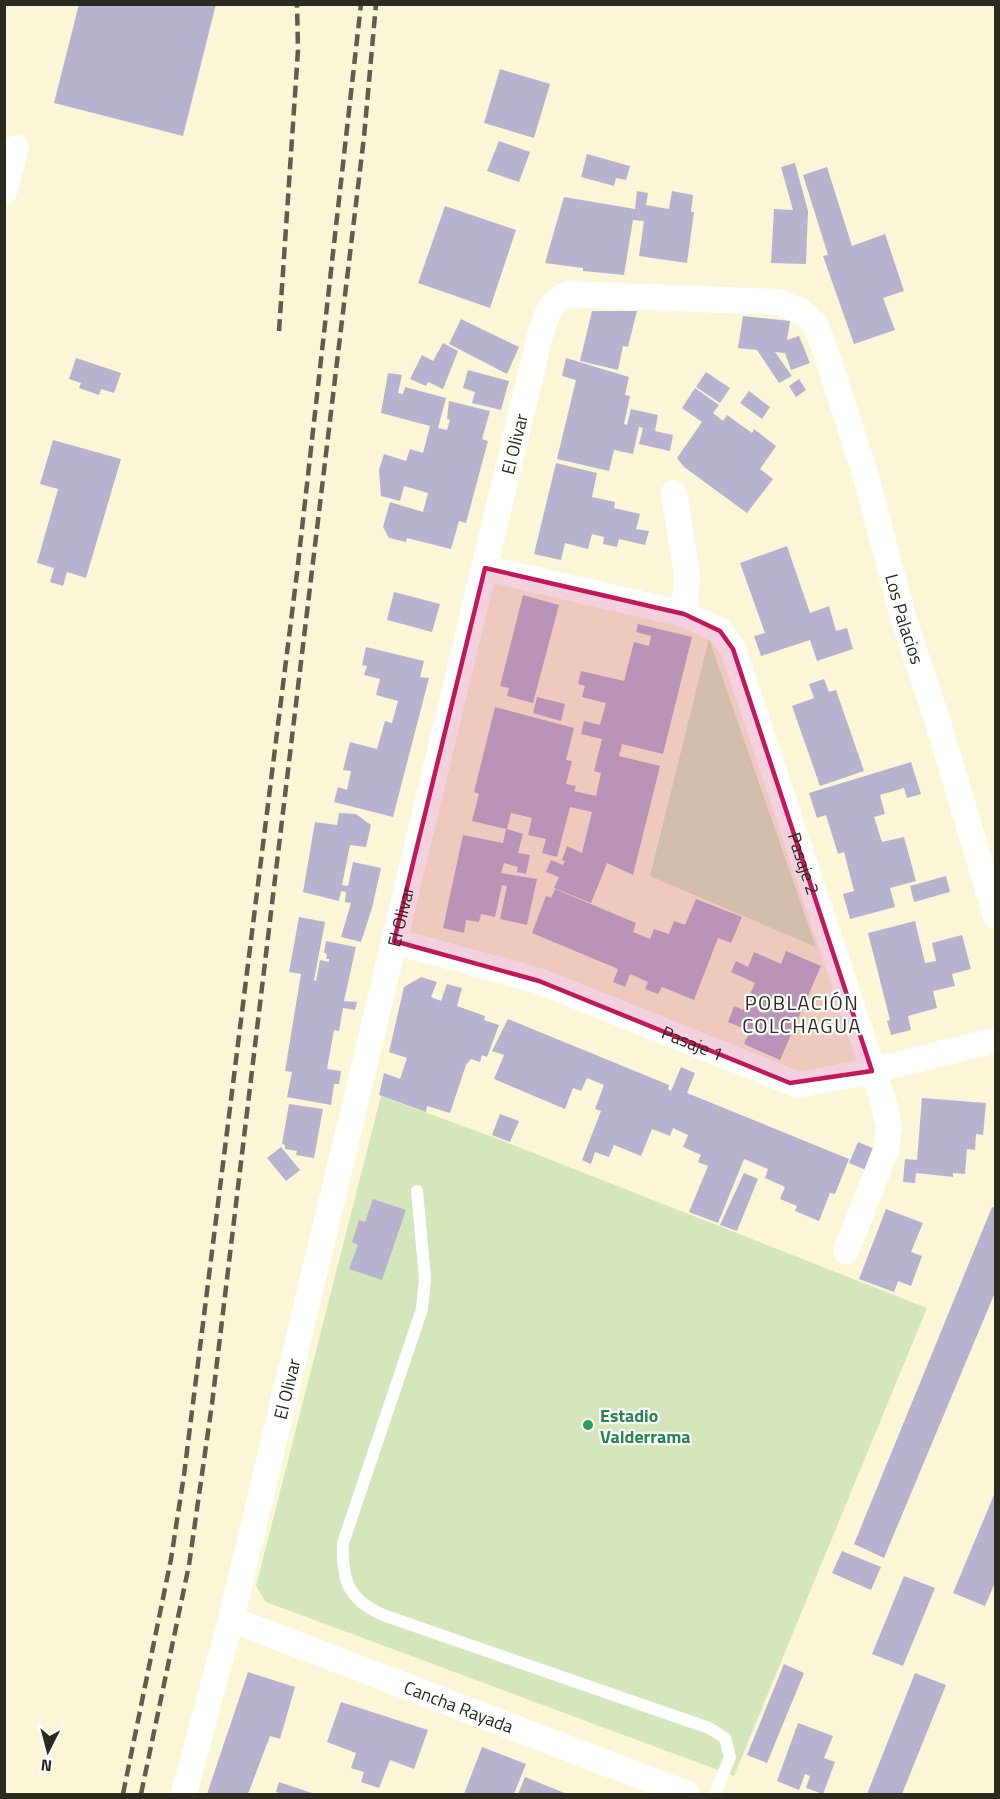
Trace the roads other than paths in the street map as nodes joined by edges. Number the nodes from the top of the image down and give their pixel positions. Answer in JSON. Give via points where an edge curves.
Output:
{"nodes":[{"id":1,"x":16,"y":148,"type":"dead end"},
{"id":2,"x":4,"y":192,"type":"edge"},
{"id":3,"x":815,"y":324,"type":"joint"},
{"id":4,"x":674,"y":493,"type":"dead end"},
{"id":5,"x":485,"y":568,"type":"junction"},
{"id":6,"x":684,"y":614,"type":"junction"},
{"id":7,"x":996,"y":916,"type":"edge"},
{"id":8,"x":394,"y":941,"type":"junction"},
{"id":9,"x":996,"y":1040,"type":"edge"},
{"id":10,"x":872,"y":1071,"type":"junction"},
{"id":11,"x":417,"y":1191,"type":"dead end"},
{"id":12,"x":846,"y":1251,"type":"dead end"},
{"id":13,"x":231,"y":1619,"type":"junction"},
{"id":14,"x":184,"y":1794,"type":"edge"},
{"id":15,"x":687,"y":1794,"type":"edge"},
{"id":16,"x":715,"y":1794,"type":"edge"}],
"edges":[{"from":1,"to":2,"type":"street"},
{"from":3,"to":5,"type":"street","name":"El Olivar","via":[[800,311],[779,302],[568,294],[557,298],[548,309],[540,336]]},
{"from":3,"to":7,"type":"street","name":"Los Palacios","via":[[847,414],[904,620]]},
{"from":4,"to":6,"type":"street","via":[[687,575]]},
{"from":5,"to":6,"type":"street","name":"Pasaje 2"},
{"from":5,"to":8,"type":"street","name":"El Olivar"},
{"from":6,"to":10,"type":"street","name":"Pasaje 2","via":[[720,631],[732,649]]},
{"from":8,"to":10,"type":"street","name":"Pasaje 1","via":[[540,981],[790,1083],[804,1085]]},
{"from":8,"to":13,"type":"street","name":"El Olivar"},
{"from":9,"to":10,"type":"street","name":"Pasaje 1"},
{"from":10,"to":12,"type":"street","name":"Pasaje 2","via":[[889,1127],[886,1150]]},
{"from":11,"to":16,"type":"lane","via":[[425,1278],[422,1309],[342,1544],[342,1570],[352,1595],[382,1614],[709,1728],[725,1738],[730,1756]]},
{"from":13,"to":14,"type":"street","name":"El Olivar"},
{"from":13,"to":15,"type":"street","name":"Cancha Rayada"}]}
